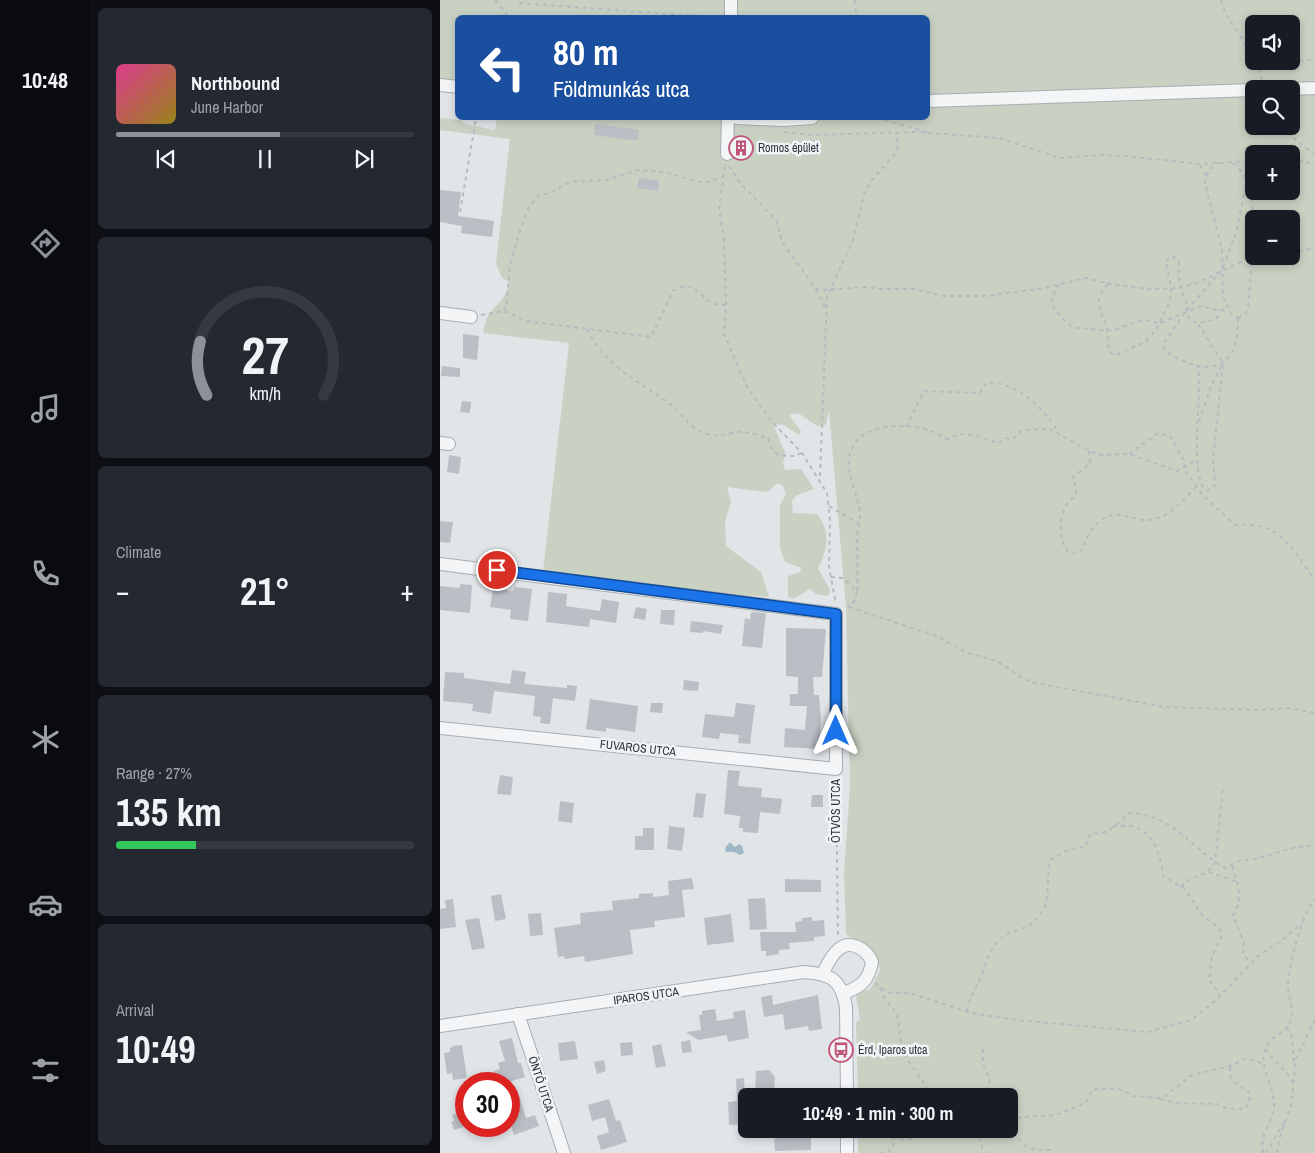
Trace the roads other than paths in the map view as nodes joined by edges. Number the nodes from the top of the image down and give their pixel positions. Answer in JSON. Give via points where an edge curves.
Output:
{"nodes":[{"id":1,"x":731,"y":0,"type":"edge"},
{"id":2,"x":731,"y":15,"type":"edge"},
{"id":3,"x":440,"y":85,"type":"edge"},
{"id":4,"x":455,"y":87,"type":"edge"},
{"id":5,"x":1315,"y":88,"type":"edge"},
{"id":6,"x":1300,"y":89,"type":"edge"},
{"id":7,"x":1245,"y":90,"type":"edge"},
{"id":8,"x":930,"y":101,"type":"edge"},
{"id":9,"x":728,"y":120,"type":"edge"},
{"id":10,"x":727,"y":158,"type":"road end"},
{"id":11,"x":440,"y":313,"type":"edge"},
{"id":12,"x":471,"y":317,"type":"road end"},
{"id":13,"x":440,"y":564,"type":"edge"},
{"id":14,"x":440,"y":728,"type":"edge"},
{"id":15,"x":836,"y":770,"type":"joint"},
{"id":16,"x":823,"y":973,"type":"junction"},
{"id":17,"x":844,"y":993,"type":"junction"},
{"id":18,"x":518,"y":1014,"type":"junction"},
{"id":19,"x":440,"y":1026,"type":"edge"},
{"id":20,"x":847,"y":1088,"type":"edge"},
{"id":21,"x":847,"y":1138,"type":"edge"},
{"id":22,"x":564,"y":1153,"type":"edge"},
{"id":23,"x":847,"y":1153,"type":"edge"}],
"edges":[{"from":1,"to":2,"type":"street"},
{"from":3,"to":4,"type":"street"},
{"from":5,"to":6,"type":"street"},
{"from":7,"to":8,"type":"street"},
{"from":9,"to":10,"type":"street"},
{"from":11,"to":12,"type":"street"},
{"from":13,"to":15,"type":"street","name":"ÖTVÖS UTCA","via":[[836,612]]},
{"from":14,"to":15,"type":"street","name":"FUVAROS UTCA"},
{"from":16,"to":17,"type":"street","via":[[832,978]]},
{"from":16,"to":17,"type":"street","via":[[839,948],[850,945],[869,954],[872,962],[866,981],[859,988]]},
{"from":16,"to":18,"type":"street","name":"IPAROS UTCA","via":[[804,972]]},
{"from":17,"to":20,"type":"street"},
{"from":18,"to":19,"type":"street","name":"IPAROS UTCA"},
{"from":18,"to":22,"type":"street","name":"ÖNTŐ UTCA"},
{"from":21,"to":23,"type":"street"}]}
